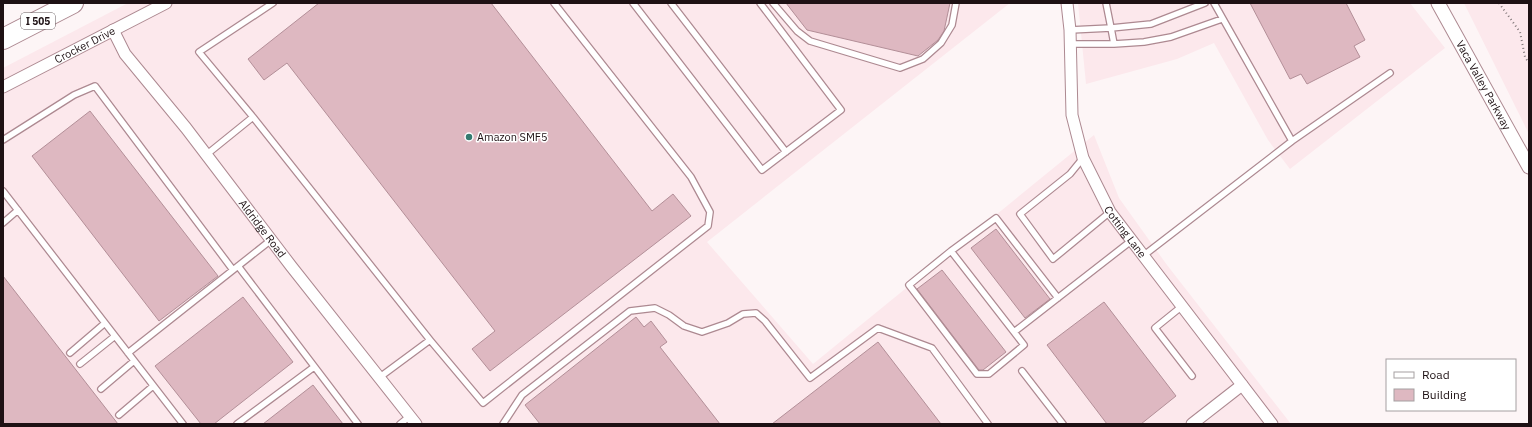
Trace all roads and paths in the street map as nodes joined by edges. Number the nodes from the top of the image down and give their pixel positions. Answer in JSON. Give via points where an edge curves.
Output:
{"nodes":[{"id":1,"x":73,"y":3,"type":"edge"},
{"id":2,"x":166,"y":3,"type":"edge"},
{"id":3,"x":554,"y":3,"type":"edge"},
{"id":4,"x":633,"y":3,"type":"edge"},
{"id":5,"x":671,"y":3,"type":"edge"},
{"id":6,"x":760,"y":3,"type":"edge"},
{"id":7,"x":773,"y":3,"type":"edge"},
{"id":8,"x":956,"y":3,"type":"edge"},
{"id":9,"x":1067,"y":3,"type":"edge"},
{"id":10,"x":1106,"y":3,"type":"edge"},
{"id":11,"x":1205,"y":3,"type":"edge"},
{"id":12,"x":1214,"y":3,"type":"edge"},
{"id":13,"x":1438,"y":3,"type":"edge"},
{"id":14,"x":1499,"y":3,"type":"edge"},
{"id":15,"x":269,"y":4,"type":"edge"},
{"id":16,"x":1222,"y":18,"type":"junction"},
{"id":17,"x":1112,"y":28,"type":"junction"},
{"id":18,"x":113,"y":30,"type":"junction"},
{"id":19,"x":1070,"y":30,"type":"junction"},
{"id":20,"x":3,"y":40,"type":"edge"},
{"id":21,"x":1070,"y":44,"type":"junction"},
{"id":22,"x":1114,"y":44,"type":"junction"},
{"id":23,"x":1529,"y":63,"type":"edge"},
{"id":24,"x":1390,"y":73,"type":"dead end"},
{"id":25,"x":3,"y":87,"type":"edge"},
{"id":26,"x":253,"y":117,"type":"junction"},
{"id":27,"x":3,"y":140,"type":"edge"},
{"id":28,"x":1292,"y":141,"type":"junction"},
{"id":29,"x":786,"y":152,"type":"junction"},
{"id":30,"x":206,"y":155,"type":"junction"},
{"id":31,"x":1083,"y":158,"type":"junction"},
{"id":32,"x":1529,"y":167,"type":"edge"},
{"id":33,"x":3,"y":191,"type":"edge"},
{"id":34,"x":18,"y":210,"type":"junction"},
{"id":35,"x":1110,"y":212,"type":"junction"},
{"id":36,"x":3,"y":223,"type":"edge"},
{"id":37,"x":271,"y":240,"type":"junction"},
{"id":38,"x":1131,"y":241,"type":"junction"},
{"id":39,"x":951,"y":251,"type":"junction"},
{"id":40,"x":1143,"y":256,"type":"junction"},
{"id":41,"x":235,"y":268,"type":"junction"},
{"id":42,"x":1058,"y":298,"type":"junction"},
{"id":43,"x":1182,"y":307,"type":"junction"},
{"id":44,"x":105,"y":323,"type":"junction"},
{"id":45,"x":1014,"y":332,"type":"junction"},
{"id":46,"x":115,"y":336,"type":"junction"},
{"id":47,"x":430,"y":340,"type":"junction"},
{"id":48,"x":70,"y":353,"type":"dead end"},
{"id":49,"x":128,"y":353,"type":"junction"},
{"id":50,"x":134,"y":361,"type":"junction"},
{"id":51,"x":80,"y":364,"type":"dead end"},
{"id":52,"x":314,"y":367,"type":"junction"},
{"id":53,"x":1022,"y":371,"type":"dead end"},
{"id":54,"x":1192,"y":376,"type":"dead end"},
{"id":55,"x":380,"y":377,"type":"junction"},
{"id":56,"x":1242,"y":385,"type":"junction"},
{"id":57,"x":153,"y":386,"type":"junction"},
{"id":58,"x":101,"y":389,"type":"dead end"},
{"id":59,"x":119,"y":415,"type":"dead end"},
{"id":60,"x":413,"y":420,"type":"edge"},
{"id":61,"x":183,"y":424,"type":"edge"},
{"id":62,"x":237,"y":424,"type":"edge"},
{"id":63,"x":358,"y":424,"type":"edge"},
{"id":64,"x":400,"y":424,"type":"edge"},
{"id":65,"x":503,"y":424,"type":"edge"},
{"id":66,"x":988,"y":424,"type":"edge"},
{"id":67,"x":1063,"y":424,"type":"edge"},
{"id":68,"x":1192,"y":424,"type":"edge"},
{"id":69,"x":1272,"y":424,"type":"edge"}],
"edges":[{"from":1,"to":20,"type":"highway","number":"I 505"},
{"from":2,"to":18,"type":"street","name":"Crocker Drive"},
{"from":3,"to":47,"type":"lane","via":[[691,177],[710,212],[708,226],[483,403]]},
{"from":4,"to":29,"type":"lane","via":[[762,170]]},
{"from":5,"to":29,"type":"lane"},
{"from":6,"to":29,"type":"lane","via":[[841,110]]},
{"from":7,"to":8,"type":"lane","via":[[797,31],[810,41],[900,68],[923,59],[941,43],[952,25]]},
{"from":9,"to":19,"type":"street","name":"Cotting Lane"},
{"from":10,"to":17,"type":"lane"},
{"from":11,"to":17,"type":"lane","via":[[1151,24]]},
{"from":12,"to":16,"type":"lane"},
{"from":13,"to":32,"type":"street","name":"Vaca Valley Parkway"},
{"from":14,"to":23,"type":"path","via":[[1520,32],[1525,57]]},
{"from":15,"to":26,"type":"lane","via":[[200,52]]},
{"from":16,"to":22,"type":"lane","via":[[1171,37]]},
{"from":16,"to":28,"type":"lane"},
{"from":17,"to":19,"type":"lane"},
{"from":17,"to":22,"type":"lane"},
{"from":18,"to":25,"type":"street","name":"Crocker Drive"},
{"from":18,"to":30,"type":"street","name":"Aldridge Road","via":[[125,54]]},
{"from":19,"to":21,"type":"street","name":"Cotting Lane"},
{"from":21,"to":22,"type":"lane"},
{"from":21,"to":31,"type":"street","name":"Cotting Lane","via":[[1072,115]]},
{"from":24,"to":28,"type":"lane"},
{"from":26,"to":30,"type":"lane"},
{"from":26,"to":47,"type":"lane"},
{"from":27,"to":41,"type":"lane","via":[[74,95],[95,86]]},
{"from":28,"to":40,"type":"lane"},
{"from":30,"to":37,"type":"street","name":"Aldridge Road"},
{"from":31,"to":35,"type":"street","name":"Cotting Lane"},
{"from":31,"to":35,"type":"lane","via":[[1070,174],[1020,214],[1053,259]]},
{"from":33,"to":34,"type":"lane"},
{"from":34,"to":36,"type":"lane"},
{"from":34,"to":44,"type":"lane"},
{"from":35,"to":38,"type":"street","name":"Cotting Lane"},
{"from":37,"to":41,"type":"lane"},
{"from":37,"to":55,"type":"street","name":"Aldridge Road"},
{"from":38,"to":40,"type":"street","name":"Cotting Lane"},
{"from":38,"to":42,"type":"lane"},
{"from":39,"to":42,"type":"lane","via":[[996,218]]},
{"from":39,"to":45,"type":"lane"},
{"from":39,"to":45,"type":"lane","via":[[909,285],[977,374],[989,374],[1024,345]]},
{"from":40,"to":43,"type":"street","name":"Cotting Lane"},
{"from":41,"to":49,"type":"lane"},
{"from":41,"to":52,"type":"lane"},
{"from":42,"to":45,"type":"lane"},
{"from":43,"to":54,"type":"lane","via":[[1155,328]]},
{"from":43,"to":56,"type":"street","name":"Cotting Lane"},
{"from":44,"to":46,"type":"lane"},
{"from":44,"to":48,"type":"lane"},
{"from":46,"to":49,"type":"lane"},
{"from":46,"to":51,"type":"lane"},
{"from":47,"to":55,"type":"lane"},
{"from":49,"to":50,"type":"lane"},
{"from":50,"to":57,"type":"lane"},
{"from":50,"to":58,"type":"lane"},
{"from":52,"to":62,"type":"lane"},
{"from":52,"to":63,"type":"lane"},
{"from":53,"to":67,"type":"lane"},
{"from":55,"to":60,"type":"street","name":"Aldridge Road"},
{"from":56,"to":68,"type":"street"},
{"from":56,"to":69,"type":"street","name":"Cotting Lane"},
{"from":57,"to":59,"type":"lane"},
{"from":57,"to":61,"type":"lane"},
{"from":60,"to":64,"type":"lane"},
{"from":65,"to":66,"type":"lane","via":[[522,395],[630,311],[655,308],[684,326],[702,332],[728,323],[743,314],[756,313],[810,378],[878,328],[932,348]]}]}
